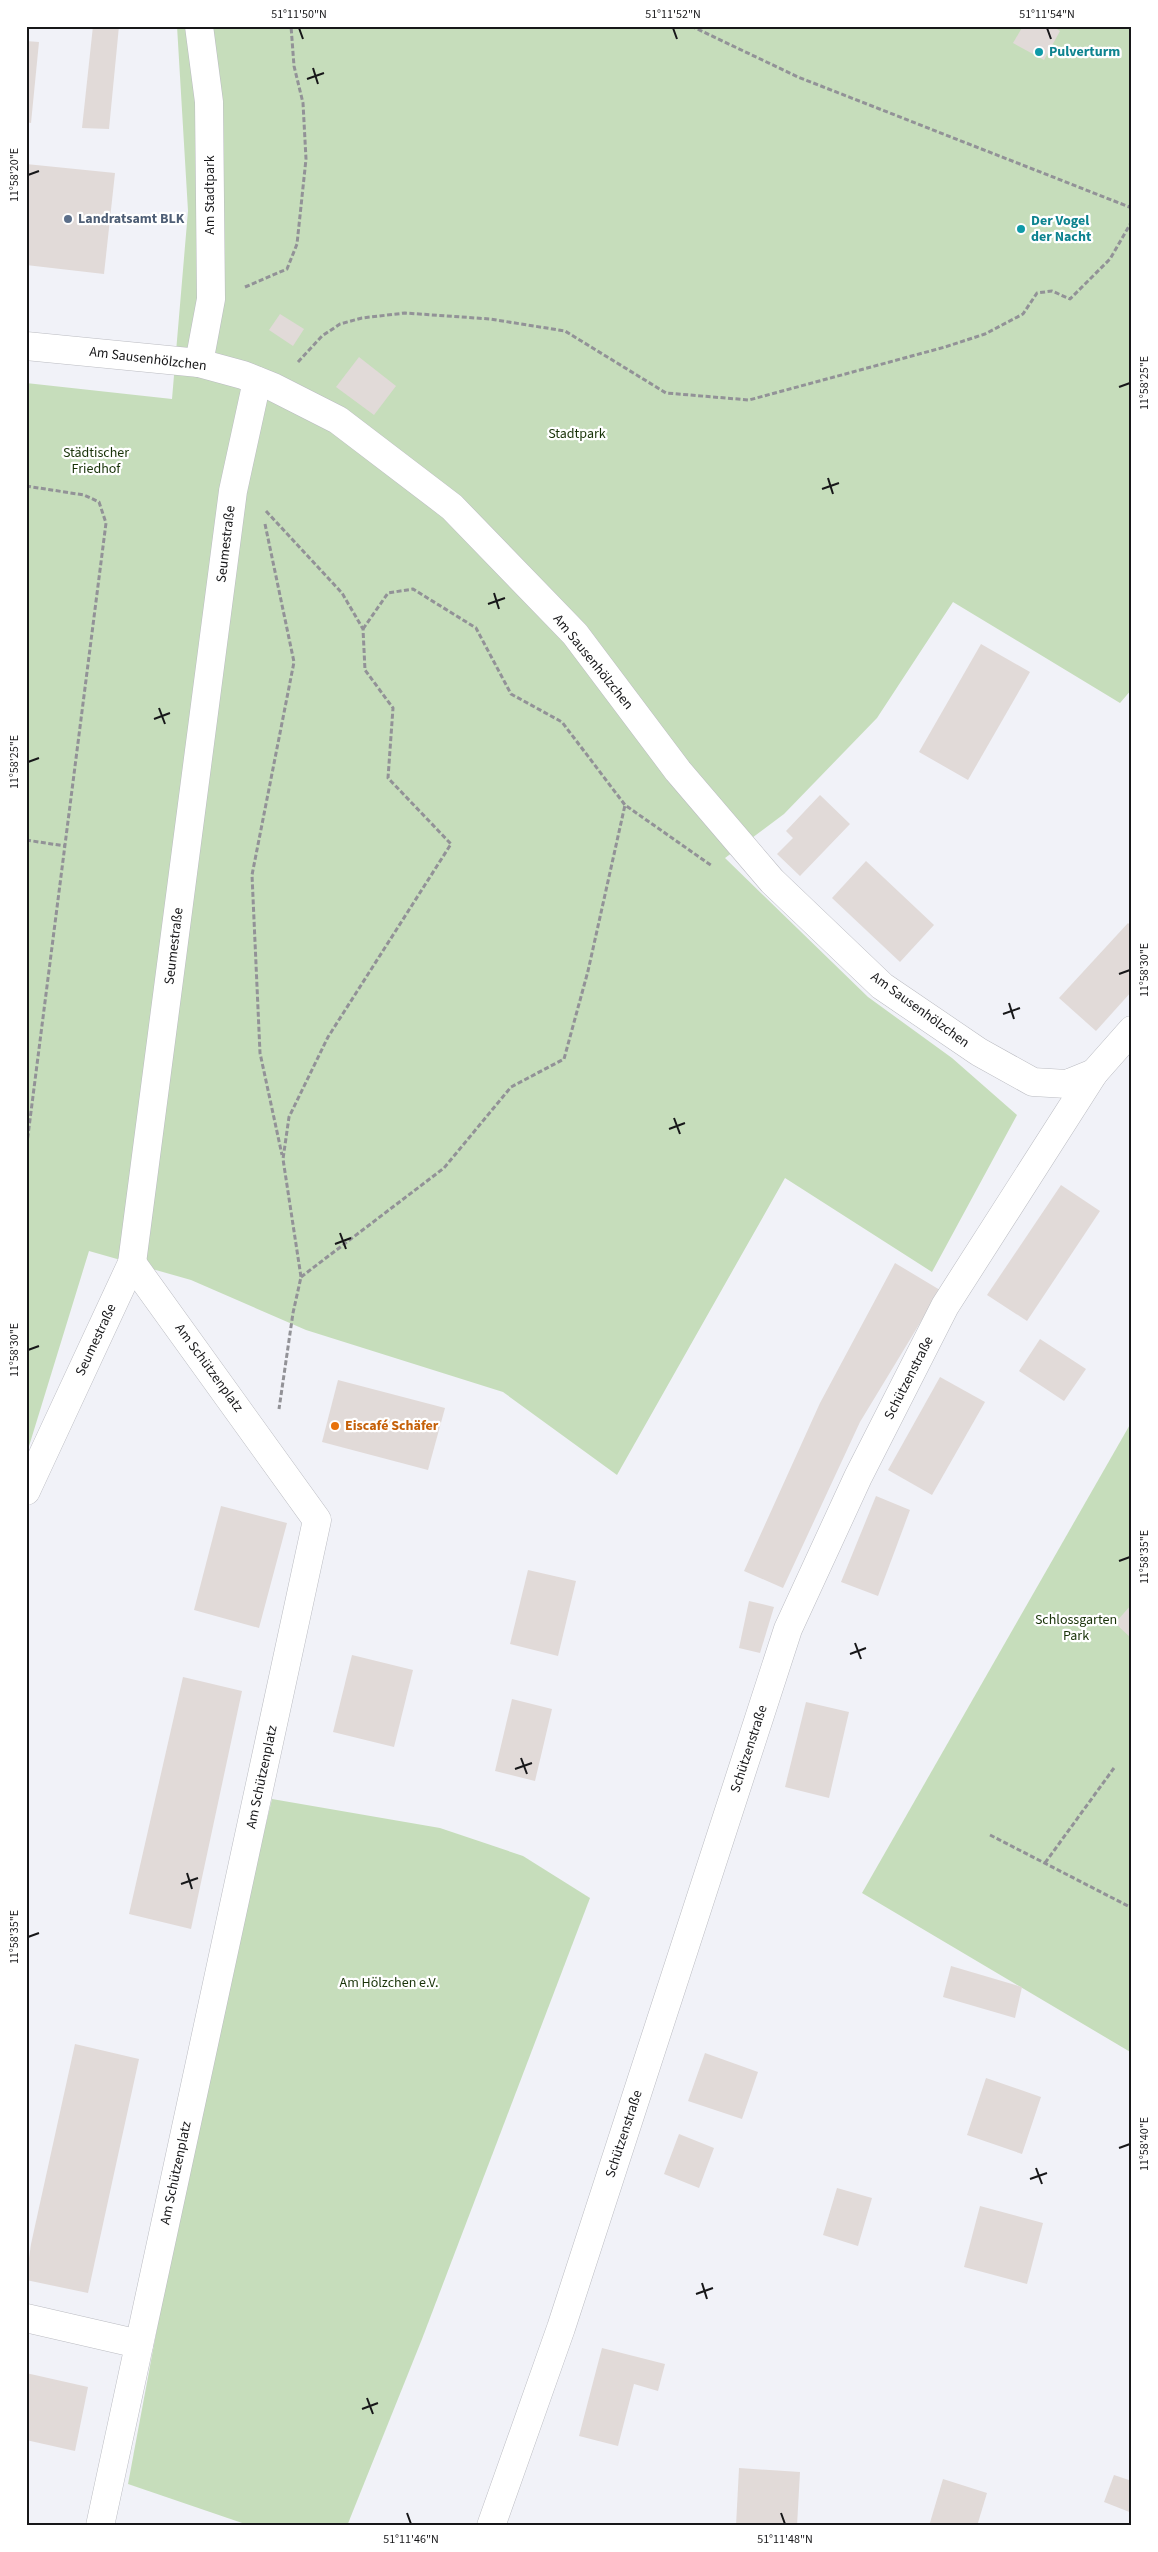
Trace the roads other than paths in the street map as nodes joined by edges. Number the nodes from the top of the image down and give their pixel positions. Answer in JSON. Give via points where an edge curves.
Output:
{"nodes":[{"id":1,"x":199,"y":26,"type":"edge"},
{"id":2,"x":26,"y":346,"type":"edge"},
{"id":3,"x":199,"y":363,"type":"junction"},
{"id":4,"x":268,"y":386,"type":"junction"},
{"id":5,"x":1132,"y":1030,"type":"edge"},
{"id":6,"x":1094,"y":1073,"type":"junction"},
{"id":7,"x":132,"y":1263,"type":"junction"},
{"id":8,"x":26,"y":1491,"type":"edge"},
{"id":9,"x":26,"y":2318,"type":"edge"},
{"id":10,"x":139,"y":2344,"type":"junction"},
{"id":11,"x":100,"y":2526,"type":"edge"},
{"id":12,"x":491,"y":2526,"type":"edge"}],
"edges":[{"from":1,"to":3,"type":"street","name":"Am Stadtpark","via":[[210,102],[210,299]]},
{"from":2,"to":3,"type":"street","name":"Am Sausenhölzchen"},
{"from":3,"to":4,"type":"street","name":"Am Sausenhölzchen"},
{"from":4,"to":6,"type":"street","name":"Am Sausenhölzchen","via":[[338,420],[452,507],[575,634],[678,771],[772,881],[882,986],[979,1052],[1033,1082],[1067,1084]]},
{"from":4,"to":7,"type":"street","name":"Seumestraße","via":[[234,491]]},
{"from":5,"to":6,"type":"street","name":"Schützenstraße"},
{"from":6,"to":12,"type":"street","name":"Schützenstraße","via":[[945,1306],[858,1477],[788,1629],[561,2328]]},
{"from":7,"to":8,"type":"street","name":"Seumestraße"},
{"from":7,"to":10,"type":"street","name":"Am Schützenplatz","via":[[317,1520]]},
{"from":9,"to":10,"type":"street"},
{"from":10,"to":11,"type":"street","name":"Am Schützenplatz"}]}
